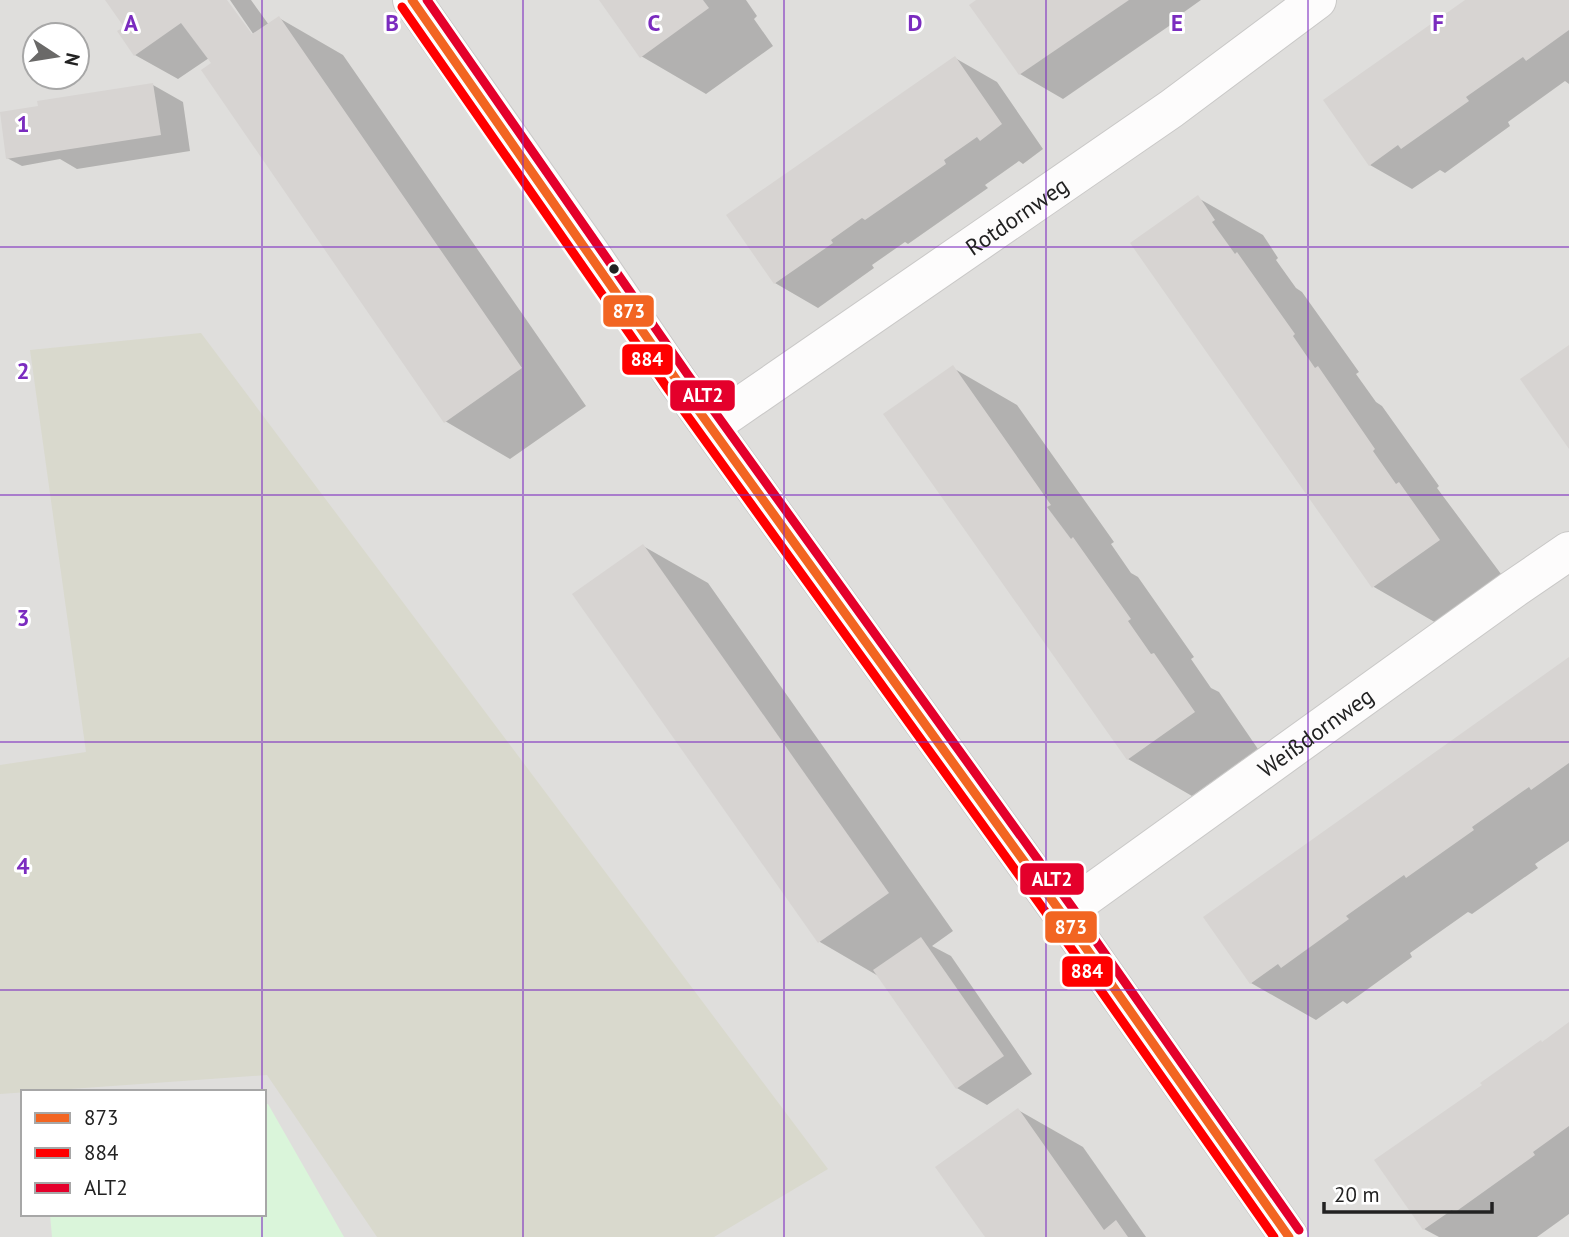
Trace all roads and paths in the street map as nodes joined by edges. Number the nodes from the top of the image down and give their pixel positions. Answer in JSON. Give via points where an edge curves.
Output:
{"nodes":[{"id":1,"x":412,"y":0,"type":"edge"},
{"id":2,"x":1317,"y":0,"type":"edge"},
{"id":3,"x":711,"y":426,"type":"junction"},
{"id":4,"x":1569,"y":551,"type":"edge"},
{"id":5,"x":1062,"y":914,"type":"junction"},
{"id":6,"x":1289,"y":1237,"type":"edge"}],
"edges":[{"from":1,"to":3,"type":"street"},
{"from":2,"to":3,"type":"street","name":"Rotdornweg","via":[[1171,109]]},
{"from":3,"to":5,"type":"street"},
{"from":4,"to":5,"type":"street","name":"Weißdornweg"},
{"from":5,"to":6,"type":"street"}]}
